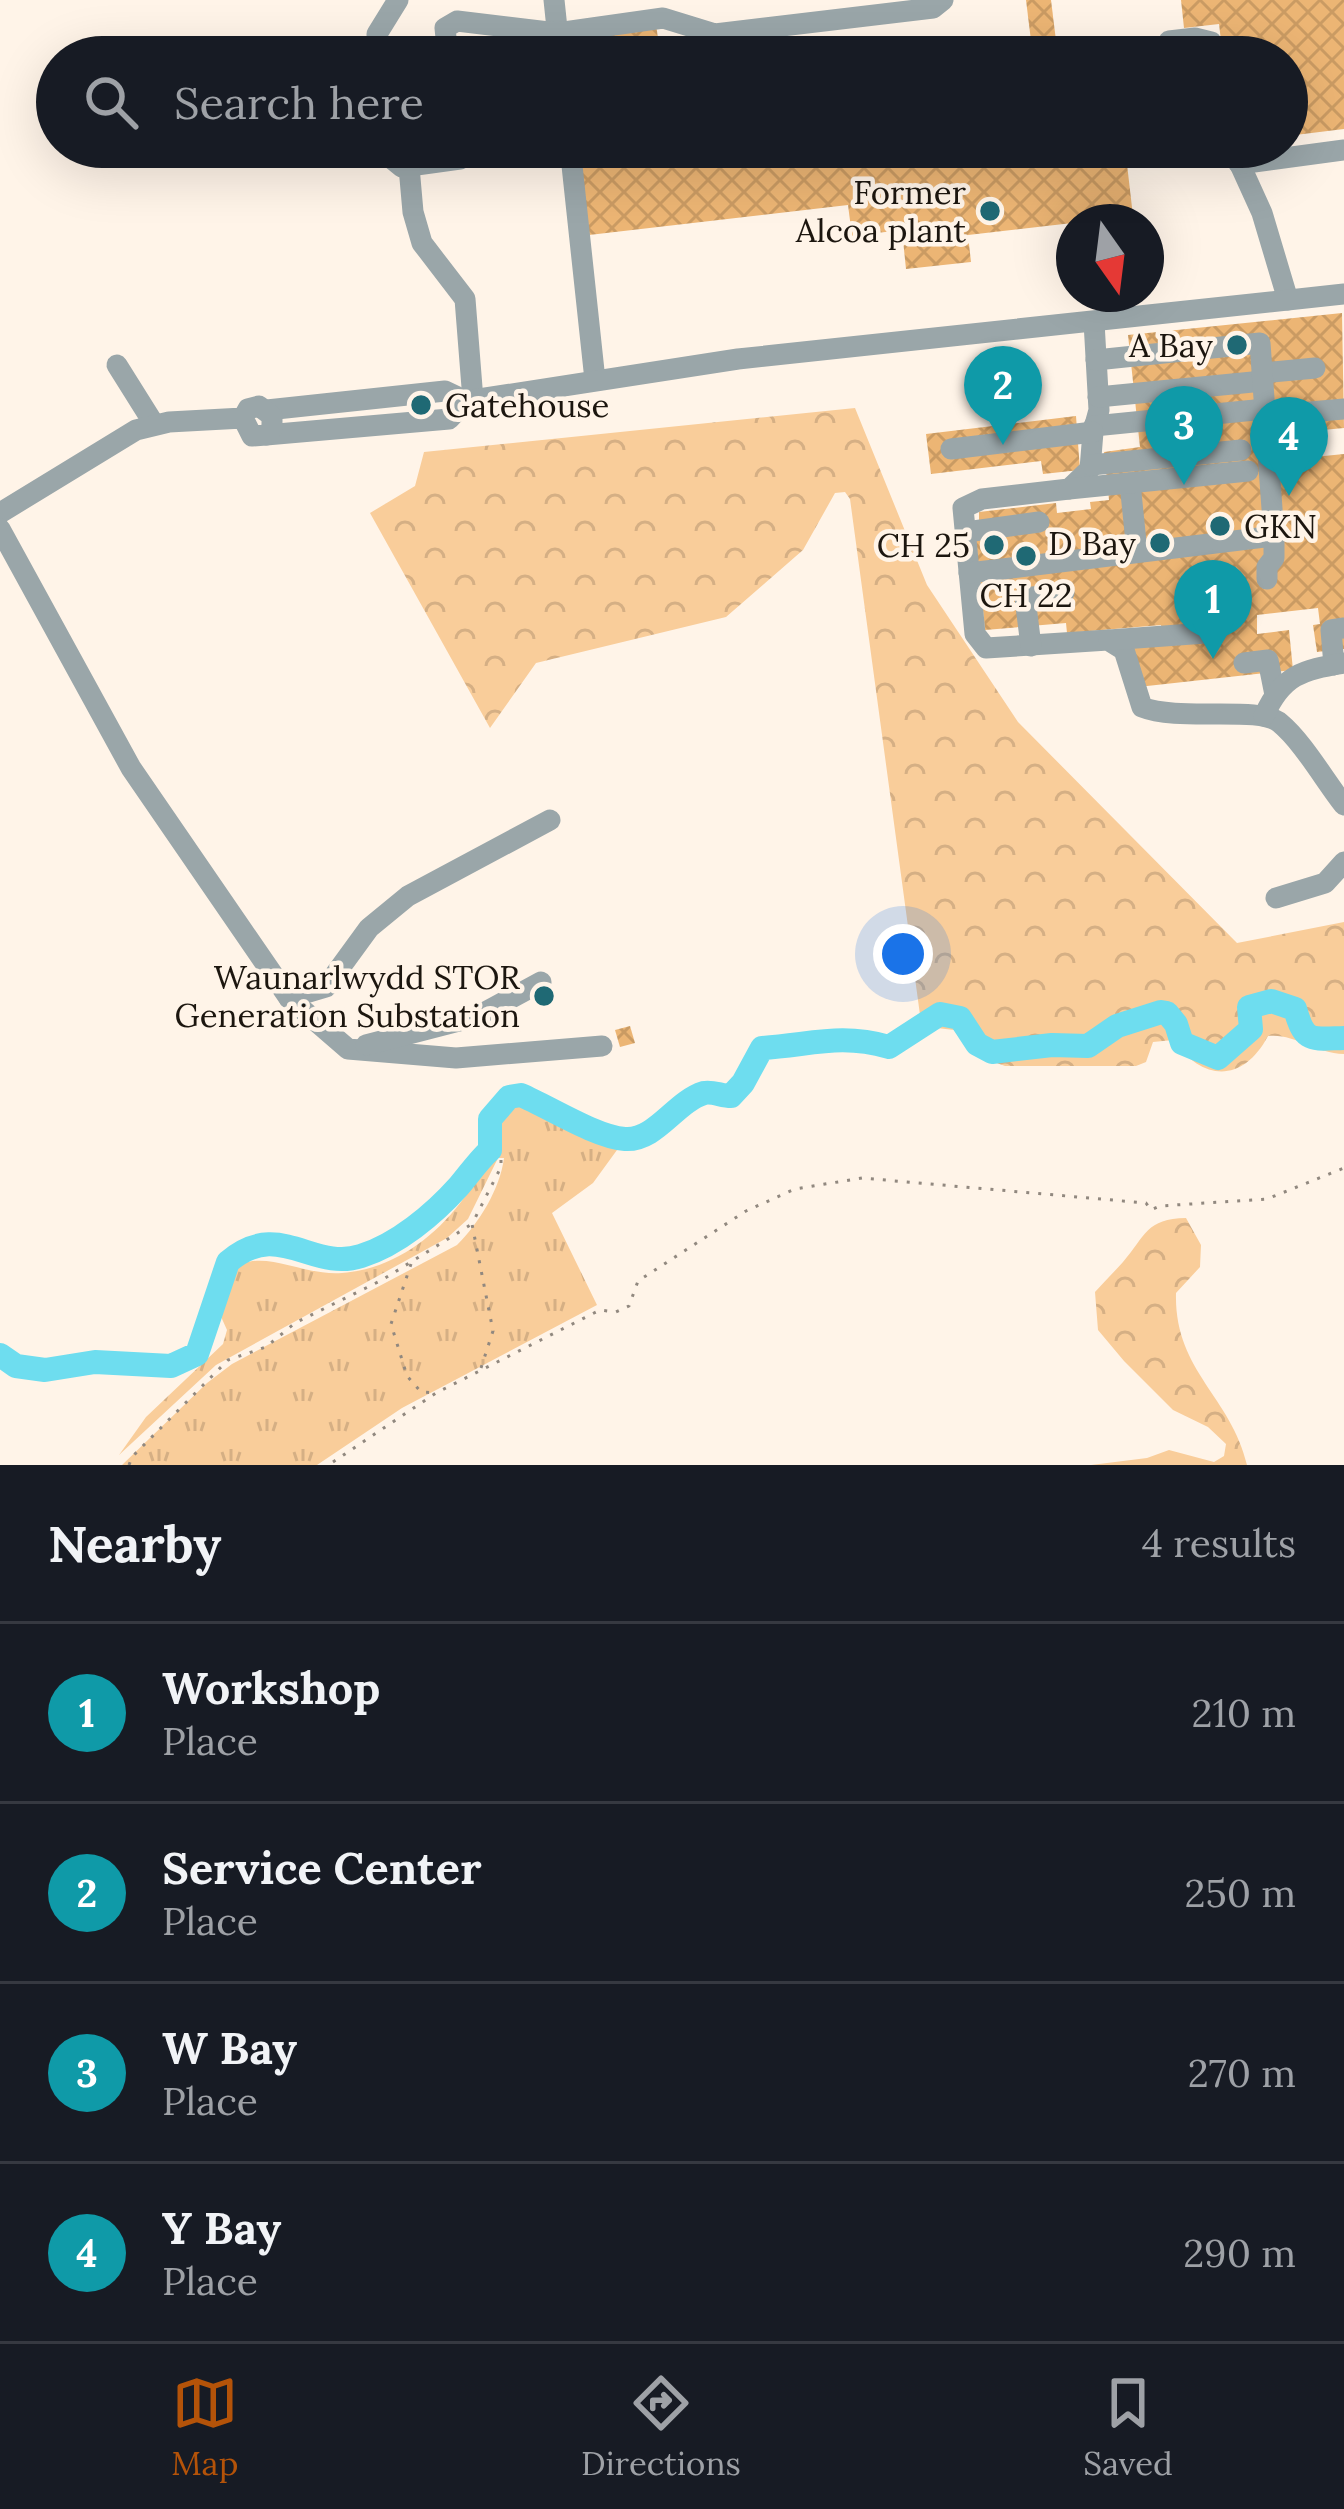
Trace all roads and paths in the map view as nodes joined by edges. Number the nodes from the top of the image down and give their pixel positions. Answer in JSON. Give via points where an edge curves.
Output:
{"nodes":[{"id":1,"x":398,"y":0,"type":"edge"},
{"id":2,"x":554,"y":0,"type":"edge"},
{"id":3,"x":943,"y":0,"type":"edge"},
{"id":4,"x":557,"y":33,"type":"junction"},
{"id":5,"x":377,"y":36,"type":"edge"},
{"id":6,"x":446,"y":36,"type":"edge"},
{"id":7,"x":557,"y":36,"type":"edge"},
{"id":8,"x":1344,"y":150,"type":"edge"},
{"id":9,"x":1308,"y":152,"type":"edge"},
{"id":10,"x":409,"y":168,"type":"edge"},
{"id":11,"x":571,"y":168,"type":"edge"},
{"id":12,"x":1241,"y":168,"type":"edge"},
{"id":13,"x":1344,"y":294,"type":"edge"},
{"id":14,"x":1288,"y":300,"type":"junction"},
{"id":15,"x":1094,"y":322,"type":"junction"},
{"id":16,"x":1096,"y":360,"type":"junction"},
{"id":17,"x":117,"y":365,"type":"dead end"},
{"id":18,"x":1315,"y":368,"type":"dead end"},
{"id":19,"x":1262,"y":377,"type":"junction"},
{"id":20,"x":595,"y":380,"type":"junction"},
{"id":21,"x":1098,"y":398,"type":"junction"},
{"id":22,"x":470,"y":400,"type":"junction"},
{"id":23,"x":1344,"y":409,"type":"edge"},
{"id":24,"x":267,"y":410,"type":"junction"},
{"id":25,"x":1265,"y":413,"type":"junction"},
{"id":26,"x":243,"y":418,"type":"junction"},
{"id":27,"x":154,"y":424,"type":"junction"},
{"id":28,"x":1094,"y":429,"type":"junction"},
{"id":29,"x":266,"y":435,"type":"junction"},
{"id":30,"x":951,"y":449,"type":"dead end"},
{"id":31,"x":1091,"y":464,"type":"junction"},
{"id":32,"x":1130,"y":483,"type":"junction"},
{"id":33,"x":1069,"y":489,"type":"junction"},
{"id":34,"x":0,"y":513,"type":"edge"},
{"id":35,"x":1039,"y":522,"type":"dead end"},
{"id":36,"x":0,"y":529,"type":"edge"},
{"id":37,"x":966,"y":532,"type":"junction"},
{"id":38,"x":1274,"y":536,"type":"junction"},
{"id":39,"x":1137,"y":552,"type":"junction"},
{"id":40,"x":970,"y":573,"type":"junction"},
{"id":41,"x":1267,"y":578,"type":"dead end"},
{"id":42,"x":1064,"y":593,"type":"dead end"},
{"id":43,"x":1344,"y":628,"type":"edge"},
{"id":44,"x":1206,"y":633,"type":"dead end"},
{"id":45,"x":1108,"y":640,"type":"junction"},
{"id":46,"x":1031,"y":646,"type":"junction"},
{"id":47,"x":1244,"y":663,"type":"dead end"},
{"id":48,"x":1339,"y":664,"type":"edge"},
{"id":49,"x":1275,"y":695,"type":"junction"},
{"id":50,"x":1264,"y":716,"type":"junction"},
{"id":51,"x":1344,"y":805,"type":"edge"},
{"id":52,"x":550,"y":820,"type":"dead end"},
{"id":53,"x":1338,"y":859,"type":"edge"},
{"id":54,"x":1276,"y":898,"type":"dead end"},
{"id":55,"x":542,"y":982,"type":"dead end"},
{"id":56,"x":290,"y":998,"type":"junction"},
{"id":57,"x":602,"y":1046,"type":"dead end"},
{"id":58,"x":348,"y":1049,"type":"junction"},
{"id":59,"x":501,"y":1159,"type":"dead end"},
{"id":60,"x":1344,"y":1168,"type":"edge"},
{"id":61,"x":472,"y":1225,"type":"junction"},
{"id":62,"x":411,"y":1262,"type":"junction"},
{"id":63,"x":480,"y":1370,"type":"junction"},
{"id":64,"x":436,"y":1393,"type":"junction"},
{"id":65,"x":333,"y":1462,"type":"edge"},
{"id":66,"x":129,"y":1465,"type":"edge"}],
"edges":[{"from":1,"to":5,"type":"street"},
{"from":2,"to":4,"type":"street"},
{"from":3,"to":4,"type":"street","via":[[933,8],[716,34],[663,18]]},
{"from":4,"to":6,"type":"street","via":[[449,23]]},
{"from":4,"to":7,"type":"street"},
{"from":8,"to":9,"type":"street"},
{"from":10,"to":22,"type":"street","via":[[422,243],[465,298]]},
{"from":11,"to":20,"type":"street"},
{"from":12,"to":14,"type":"street"},
{"from":13,"to":14,"type":"street"},
{"from":14,"to":15,"type":"street"},
{"from":15,"to":16,"type":"street"},
{"from":15,"to":20,"type":"street"},
{"from":16,"to":19,"type":"street","via":[[1260,344]]},
{"from":16,"to":21,"type":"street"},
{"from":17,"to":27,"type":"street"},
{"from":18,"to":19,"type":"street"},
{"from":19,"to":21,"type":"street"},
{"from":19,"to":25,"type":"street"},
{"from":20,"to":22,"type":"street"},
{"from":21,"to":28,"type":"street"},
{"from":22,"to":24,"type":"street","via":[[445,391]]},
{"from":22,"to":29,"type":"street","via":[[449,419]]},
{"from":23,"to":25,"type":"street"},
{"from":24,"to":26,"type":"street","via":[[254,407]]},
{"from":24,"to":29,"type":"street","via":[[273,424]]},
{"from":25,"to":28,"type":"street"},
{"from":25,"to":38,"type":"street"},
{"from":26,"to":27,"type":"street"},
{"from":26,"to":29,"type":"street","via":[[252,436]]},
{"from":27,"to":34,"type":"street","via":[[119,437]]},
{"from":28,"to":30,"type":"street"},
{"from":28,"to":31,"type":"street"},
{"from":31,"to":32,"type":"street","via":[[1245,460]]},
{"from":31,"to":33,"type":"street"},
{"from":32,"to":33,"type":"street"},
{"from":32,"to":39,"type":"street"},
{"from":33,"to":37,"type":"street","via":[[982,499],[964,508]]},
{"from":35,"to":37,"type":"street"},
{"from":36,"to":56,"type":"street","via":[[131,768]]},
{"from":37,"to":40,"type":"street"},
{"from":38,"to":39,"type":"street"},
{"from":38,"to":41,"type":"street"},
{"from":39,"to":40,"type":"street"},
{"from":40,"to":46,"type":"street","via":[[975,634],[986,649]]},
{"from":42,"to":46,"type":"street","via":[[1025,598]]},
{"from":43,"to":48,"type":"street","via":[[1331,630]]},
{"from":44,"to":45,"type":"street"},
{"from":45,"to":46,"type":"street"},
{"from":45,"to":50,"type":"street","via":[[1124,650],[1142,707],[1162,716]]},
{"from":47,"to":49,"type":"street","via":[[1268,660]]},
{"from":48,"to":49,"type":"street","via":[[1297,675]]},
{"from":49,"to":50,"type":"street"},
{"from":50,"to":51,"type":"street","via":[[1278,720]]},
{"from":52,"to":56,"type":"street","via":[[408,896],[369,928],[326,987]]},
{"from":53,"to":54,"type":"street","via":[[1325,884]]},
{"from":55,"to":58,"type":"street","via":[[478,1016]]},
{"from":56,"to":58,"type":"street"},
{"from":57,"to":58,"type":"street","via":[[456,1058]]},
{"from":59,"to":61,"type":"path"},
{"from":60,"to":63,"type":"path","via":[[1267,1199],[1151,1210],[862,1178],[795,1190],[746,1210],[638,1281],[629,1306],[600,1310]]},
{"from":61,"to":62,"type":"path"},
{"from":61,"to":63,"type":"path","via":[[494,1331]]},
{"from":62,"to":64,"type":"path","via":[[391,1324],[407,1376],[421,1392]]},
{"from":62,"to":66,"type":"path","via":[[295,1323],[266,1347],[229,1360]]},
{"from":63,"to":64,"type":"path"},
{"from":64,"to":65,"type":"path"}]}
